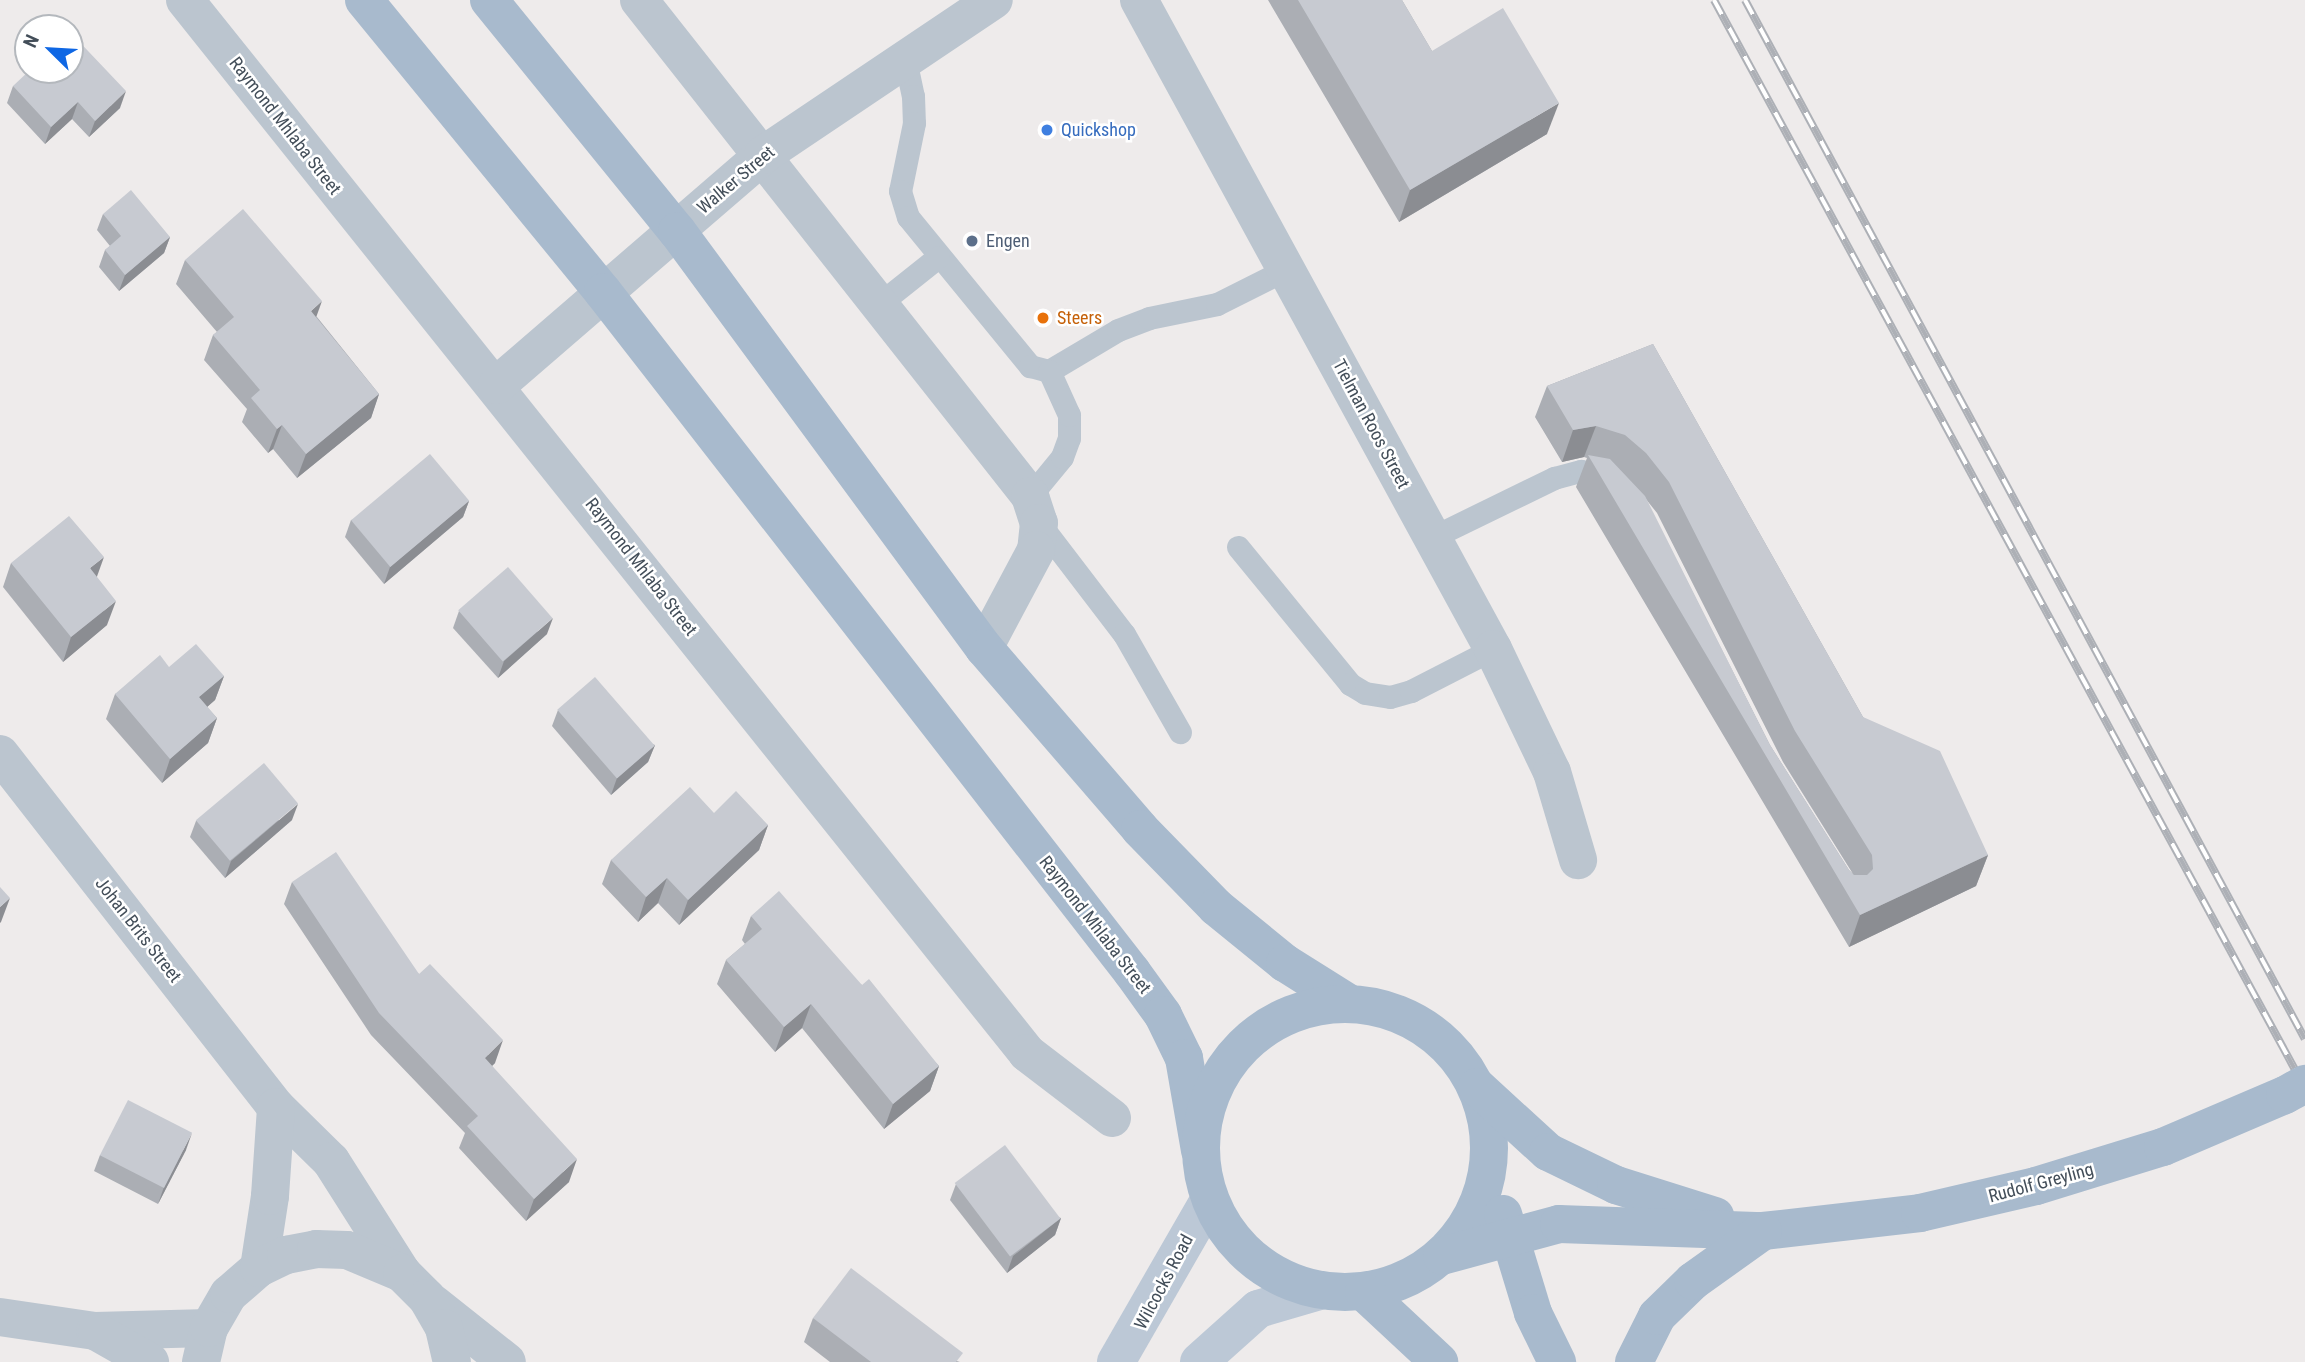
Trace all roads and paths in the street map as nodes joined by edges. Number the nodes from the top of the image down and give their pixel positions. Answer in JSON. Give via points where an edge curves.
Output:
{"nodes":[{"id":1,"x":185,"y":0,"type":"edge"},
{"id":2,"x":364,"y":0,"type":"edge"},
{"id":3,"x":489,"y":0,"type":"edge"},
{"id":4,"x":639,"y":0,"type":"edge"},
{"id":5,"x":994,"y":0,"type":"edge"},
{"id":6,"x":1139,"y":0,"type":"edge"},
{"id":7,"x":905,"y":59,"type":"junction"},
{"id":8,"x":763,"y":155,"type":"junction"},
{"id":9,"x":677,"y":231,"type":"junction"},
{"id":10,"x":939,"y":257,"type":"junction"},
{"id":11,"x":1287,"y":269,"type":"junction"},
{"id":12,"x":603,"y":292,"type":"junction"},
{"id":13,"x":879,"y":304,"type":"junction"},
{"id":14,"x":1049,"y":371,"type":"junction"},
{"id":15,"x":497,"y":385,"type":"junction"},
{"id":16,"x":1624,"y":493,"type":"edge"},
{"id":17,"x":1034,"y":510,"type":"junction"},
{"id":18,"x":1433,"y":537,"type":"junction"},
{"id":19,"x":1238,"y":547,"type":"dead end"},
{"id":20,"x":984,"y":648,"type":"junction"},
{"id":21,"x":1493,"y":649,"type":"junction"},
{"id":22,"x":1180,"y":732,"type":"dead end"},
{"id":23,"x":0,"y":754,"type":"edge"},
{"id":24,"x":1578,"y":860,"type":"dead end"},
{"id":25,"x":1347,"y":1002,"type":"junction"},
{"id":26,"x":1476,"y":1086,"type":"junction"},
{"id":27,"x":2295,"y":1089,"type":"edge"},
{"id":28,"x":276,"y":1107,"type":"junction"},
{"id":29,"x":1112,"y":1118,"type":"dead end"},
{"id":30,"x":1200,"y":1151,"type":"junction"},
{"id":31,"x":1489,"y":1165,"type":"junction"},
{"id":32,"x":1209,"y":1200,"type":"junction"},
{"id":33,"x":1763,"y":1231,"type":"junction"},
{"id":34,"x":1510,"y":1238,"type":"junction"},
{"id":35,"x":1441,"y":1256,"type":"junction"},
{"id":36,"x":259,"y":1268,"type":"junction"},
{"id":37,"x":415,"y":1286,"type":"junction"},
{"id":38,"x":1319,"y":1291,"type":"junction"},
{"id":39,"x":1364,"y":1292,"type":"junction"},
{"id":40,"x":0,"y":1317,"type":"edge"},
{"id":41,"x":95,"y":1331,"type":"junction"},
{"id":42,"x":205,"y":1345,"type":"edge"},
{"id":43,"x":150,"y":1362,"type":"edge"},
{"id":44,"x":452,"y":1362,"type":"edge"},
{"id":45,"x":507,"y":1362,"type":"edge"},
{"id":46,"x":1116,"y":1362,"type":"edge"},
{"id":47,"x":1199,"y":1362,"type":"edge"},
{"id":48,"x":1439,"y":1362,"type":"edge"},
{"id":49,"x":1556,"y":1362,"type":"edge"},
{"id":50,"x":1634,"y":1362,"type":"edge"}],
"edges":[{"from":1,"to":15,"type":"street","name":"Raymond Mhlaba Street","via":[[344,202]]},
{"from":2,"to":12,"type":"main road","name":"Raymond Mhlaba Street"},
{"from":3,"to":9,"type":"main road","name":"Raymond Mhlaba Street"},
{"from":4,"to":8,"type":"street"},
{"from":5,"to":7,"type":"street","name":"Walker Street"},
{"from":6,"to":11,"type":"street","name":"Tielman Roos Street"},
{"from":7,"to":8,"type":"street","name":"Walker Street"},
{"from":7,"to":10,"type":"lane","via":[[914,123],[900,191],[908,217]]},
{"from":8,"to":9,"type":"street","name":"Walker Street"},
{"from":8,"to":13,"type":"street"},
{"from":9,"to":12,"type":"street","name":"Walker Street"},
{"from":9,"to":20,"type":"main road","name":"Raymond Mhlaba Street"},
{"from":10,"to":13,"type":"lane"},
{"from":10,"to":14,"type":"lane","via":[[1016,355],[1030,366]]},
{"from":11,"to":14,"type":"lane","via":[[1217,304],[1149,318],[1118,330]]},
{"from":11,"to":18,"type":"street","name":"Tielman Roos Street"},
{"from":12,"to":15,"type":"street","name":"Walker Street"},
{"from":12,"to":30,"type":"main road","name":"Raymond Mhlaba Street","via":[[1163,1015],[1184,1058]]},
{"from":13,"to":17,"type":"street"},
{"from":14,"to":17,"type":"lane","via":[[1069,415],[1069,438]]},
{"from":15,"to":29,"type":"street","name":"Raymond Mhlaba Street","via":[[1027,1053]]},
{"from":16,"to":18,"type":"lane","via":[[1605,478],[1581,471],[1554,478]]},
{"from":17,"to":20,"type":"street","via":[[1036,550]]},
{"from":17,"to":22,"type":"lane","via":[[1124,634]]},
{"from":18,"to":21,"type":"street","name":"Tielman Roos Street"},
{"from":19,"to":21,"type":"lane","via":[[1350,684],[1365,693],[1390,697],[1411,691]]},
{"from":20,"to":25,"type":"main road","name":"Raymond Mhlaba Street","via":[[1140,829],[1216,907],[1285,962]]},
{"from":21,"to":24,"type":"street","name":"Tielman Roos Street","via":[[1552,772]]},
{"from":23,"to":28,"type":"street","name":"Johan Brits Street"},
{"from":25,"to":26,"type":"main road","name":"Raymond Mhlaba Street","via":[[1388,1009],[1424,1026],[1454,1052]]},
{"from":25,"to":30,"type":"main road","name":"Raymond Mhlaba Street","via":[[1301,1009],[1260,1030],[1227,1063],[1207,1105]]},
{"from":26,"to":31,"type":"main road","name":"Raymond Mhlaba Street","via":[[1488,1124]]},
{"from":26,"to":33,"type":"main road","name":"Rudolf Greyling","via":[[1548,1152],[1616,1185]]},
{"from":27,"to":33,"type":"main road","name":"Rudolf Greyling","via":[[2163,1147],[2036,1186],[1920,1213]]},
{"from":28,"to":36,"type":"street","via":[[272,1185]]},
{"from":28,"to":37,"type":"street","name":"Johan Brits Street","via":[[331,1161]]},
{"from":30,"to":32,"type":"main road","name":"Raymond Mhlaba Street"},
{"from":31,"to":34,"type":"main road","name":"Raymond Mhlaba Street"},
{"from":31,"to":35,"type":"main road","name":"Raymond Mhlaba Street","via":[[1474,1213]]},
{"from":32,"to":38,"type":"main road","name":"Raymond Mhlaba Street","via":[[1234,1243],[1272,1274]]},
{"from":32,"to":46,"type":"street","name":"Wilcocks Road","via":[[1129,1347]]},
{"from":33,"to":34,"type":"main road","name":"Rudolf Greyling","via":[[1559,1224]]},
{"from":33,"to":50,"type":"main road","via":[[1693,1281],[1657,1316]]},
{"from":34,"to":35,"type":"main road","name":"Rudolf Greyling"},
{"from":34,"to":49,"type":"main road","name":"Raymond Mhlaba Street","via":[[1533,1313]]},
{"from":35,"to":39,"type":"main road","name":"Raymond Mhlaba Street","via":[[1405,1280]]},
{"from":36,"to":37,"type":"street","via":[[286,1255],[347,1250]]},
{"from":36,"to":42,"type":"street","via":[[229,1294]]},
{"from":37,"to":44,"type":"street","name":"Johan Brits Street","via":[[444,1328]]},
{"from":37,"to":45,"type":"street"},
{"from":38,"to":39,"type":"main road","name":"Raymond Mhlaba Street"},
{"from":38,"to":47,"type":"street","via":[[1258,1309]]},
{"from":39,"to":48,"type":"main road"},
{"from":40,"to":41,"type":"street"},
{"from":41,"to":42,"type":"street"},
{"from":41,"to":43,"type":"street"}]}
